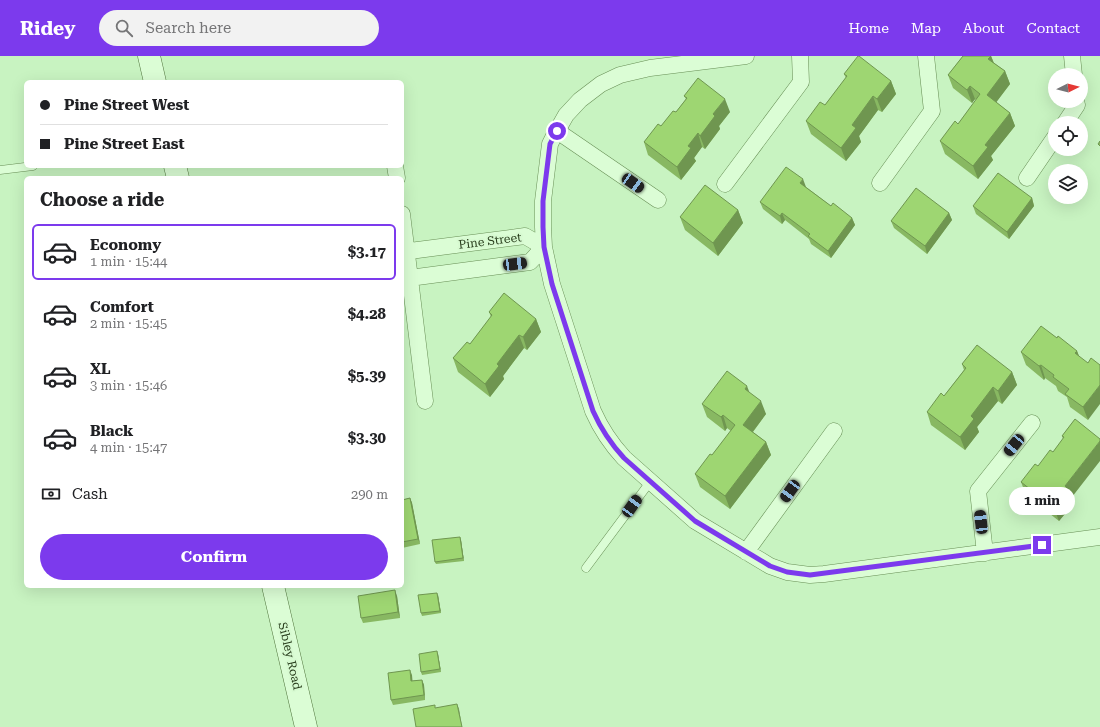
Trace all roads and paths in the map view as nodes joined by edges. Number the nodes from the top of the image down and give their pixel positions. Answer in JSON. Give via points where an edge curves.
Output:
{"nodes":[{"id":1,"x":149,"y":56,"type":"edge"},
{"id":2,"x":746,"y":56,"type":"edge"},
{"id":3,"x":800,"y":56,"type":"edge"},
{"id":4,"x":926,"y":56,"type":"edge"},
{"id":5,"x":1072,"y":56,"type":"edge"},
{"id":6,"x":1073,"y":68,"type":"edge"},
{"id":7,"x":155,"y":80,"type":"edge"},
{"id":8,"x":557,"y":131,"type":"junction"},
{"id":9,"x":1048,"y":147,"type":"edge"},
{"id":10,"x":24,"y":167,"type":"edge"},
{"id":11,"x":0,"y":170,"type":"edge"},
{"id":12,"x":1027,"y":178,"type":"dead end"},
{"id":13,"x":880,"y":183,"type":"dead end"},
{"id":14,"x":725,"y":184,"type":"dead end"},
{"id":15,"x":658,"y":200,"type":"dead end"},
{"id":16,"x":404,"y":239,"type":"edge"},
{"id":17,"x":453,"y":245,"type":"junction"},
{"id":18,"x":544,"y":247,"type":"junction"},
{"id":19,"x":405,"y":251,"type":"edge"},
{"id":20,"x":456,"y":272,"type":"junction"},
{"id":21,"x":406,"y":279,"type":"edge"},
{"id":22,"x":425,"y":402,"type":"dead end"},
{"id":23,"x":1032,"y":423,"type":"dead end"},
{"id":24,"x":834,"y":431,"type":"dead end"},
{"id":25,"x":650,"y":482,"type":"junction"},
{"id":26,"x":1100,"y":537,"type":"edge"},
{"id":27,"x":746,"y":552,"type":"junction"},
{"id":28,"x":985,"y":553,"type":"junction"},
{"id":29,"x":586,"y":568,"type":"dead end"},
{"id":30,"x":273,"y":588,"type":"edge"},
{"id":31,"x":306,"y":727,"type":"edge"}],
"edges":[{"from":1,"to":7,"type":"main road"},
{"from":2,"to":8,"type":"street","via":[[650,68],[620,75],[601,84],[580,100]]},
{"from":3,"to":14,"type":"street","via":[[801,82]]},
{"from":4,"to":13,"type":"street","via":[[932,111]]},
{"from":5,"to":6,"type":"street"},
{"from":8,"to":15,"type":"street"},
{"from":8,"to":18,"type":"street","via":[[550,144],[543,201]]},
{"from":9,"to":12,"type":"street"},
{"from":10,"to":11,"type":"lane"},
{"from":16,"to":19,"type":"street"},
{"from":17,"to":18,"type":"street","name":"Pine Street","via":[[526,236]]},
{"from":17,"to":19,"type":"street","name":"Pine Street"},
{"from":17,"to":20,"type":"street"},
{"from":18,"to":20,"type":"street","via":[[530,262]]},
{"from":18,"to":25,"type":"street","via":[[552,284],[593,411],[614,447]]},
{"from":19,"to":21,"type":"street"},
{"from":20,"to":21,"type":"street"},
{"from":21,"to":22,"type":"street"},
{"from":23,"to":28,"type":"street","via":[[978,490]]},
{"from":24,"to":27,"type":"street"},
{"from":25,"to":27,"type":"street","via":[[695,521]]},
{"from":25,"to":29,"type":"lane"},
{"from":26,"to":28,"type":"street"},
{"from":27,"to":28,"type":"street","via":[[770,566],[787,572],[810,575]]},
{"from":30,"to":31,"type":"main road","name":"Sibley Road"}]}
